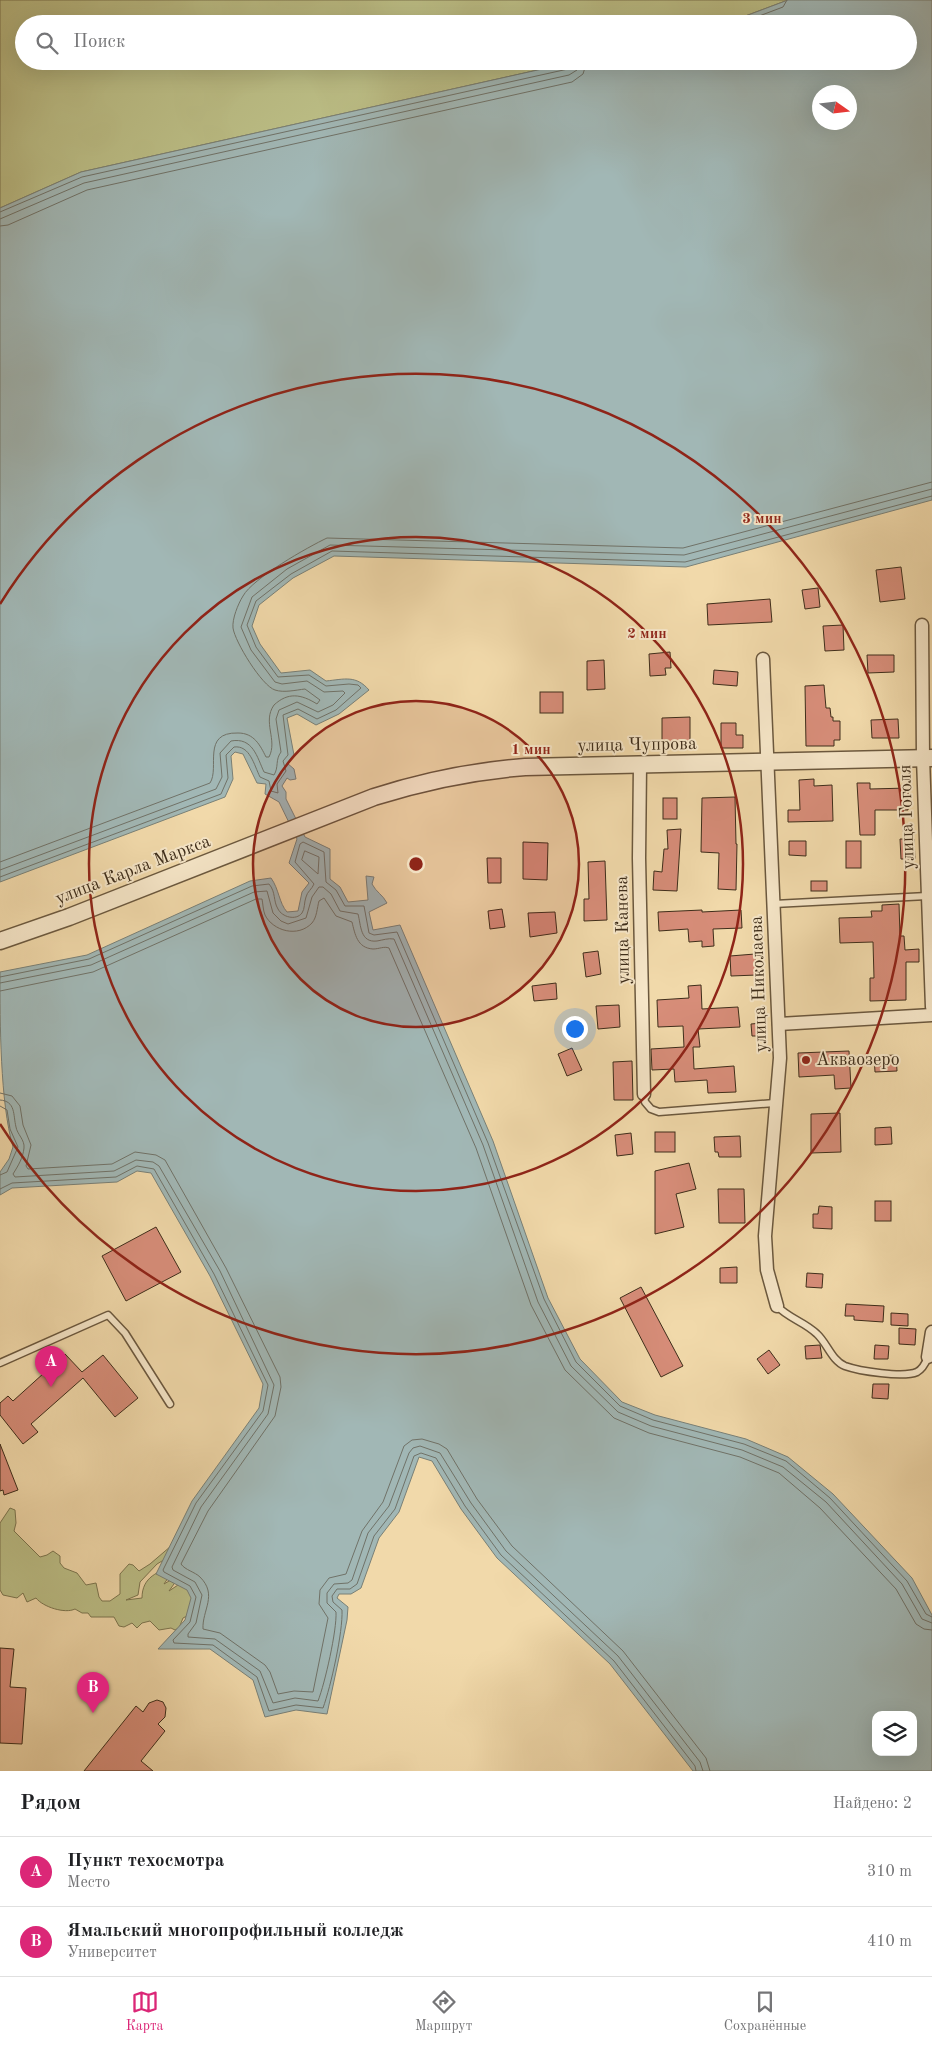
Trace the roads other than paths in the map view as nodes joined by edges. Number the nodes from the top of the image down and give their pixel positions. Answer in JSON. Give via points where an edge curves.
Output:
{"nodes":[{"id":1,"x":922,"y":625,"type":"dead end"},
{"id":2,"x":763,"y":659,"type":"dead end"},
{"id":3,"x":927,"y":758,"type":"edge"},
{"id":4,"x":766,"y":763,"type":"junction"},
{"id":5,"x":640,"y":765,"type":"junction"},
{"id":6,"x":279,"y":834,"type":"joint"},
{"id":7,"x":927,"y":896,"type":"junction"},
{"id":8,"x":774,"y":904,"type":"junction"},
{"id":9,"x":930,"y":931,"type":"edge"},
{"id":10,"x":0,"y":941,"type":"edge"},
{"id":11,"x":932,"y":1007,"type":"edge"},
{"id":12,"x":932,"y":1015,"type":"edge"},
{"id":13,"x":778,"y":1024,"type":"junction"},
{"id":14,"x":644,"y":1094,"type":"joint"},
{"id":15,"x":775,"y":1103,"type":"junction"},
{"id":16,"x":777,"y":1306,"type":"joint"},
{"id":17,"x":932,"y":1332,"type":"edge"},
{"id":18,"x":928,"y":1356,"type":"joint"},
{"id":19,"x":0,"y":1363,"type":"edge"},
{"id":20,"x":170,"y":1404,"type":"dead end"}],
"edges":[{"from":1,"to":3,"type":"street","name":"улица Гоголя"},
{"from":2,"to":4,"type":"street","name":"улица Николаева"},
{"from":3,"to":4,"type":"street","name":"улица Чупрова"},
{"from":3,"to":7,"type":"street","name":"улица Гоголя"},
{"from":4,"to":5,"type":"street","name":"улица Чупрова"},
{"from":4,"to":8,"type":"street","name":"улица Николаева"},
{"from":5,"to":6,"type":"street","name":"улица Чупрова","via":[[525,767],[466,773],[404,787]]},
{"from":5,"to":14,"type":"street","name":"улица Канева"},
{"from":6,"to":10,"type":"street","name":"улица Карла Маркса"},
{"from":7,"to":8,"type":"lane"},
{"from":7,"to":9,"type":"street","name":"улица Гоголя"},
{"from":8,"to":13,"type":"street","name":"улица Николаева"},
{"from":9,"to":11,"type":"street","name":"улица Гоголя"},
{"from":12,"to":13,"type":"street"},
{"from":13,"to":15,"type":"street","name":"улица Николаева","via":[[780,1058]]},
{"from":14,"to":15,"type":"lane","via":[[645,1102],[659,1112]]},
{"from":15,"to":16,"type":"street","name":"улица Николаева","via":[[765,1236],[767,1270]]},
{"from":16,"to":18,"type":"lane","via":[[817,1334],[844,1366],[905,1374],[917,1372]]},
{"from":17,"to":18,"type":"street"},
{"from":19,"to":20,"type":"lane","via":[[108,1315],[124,1333]]}]}
